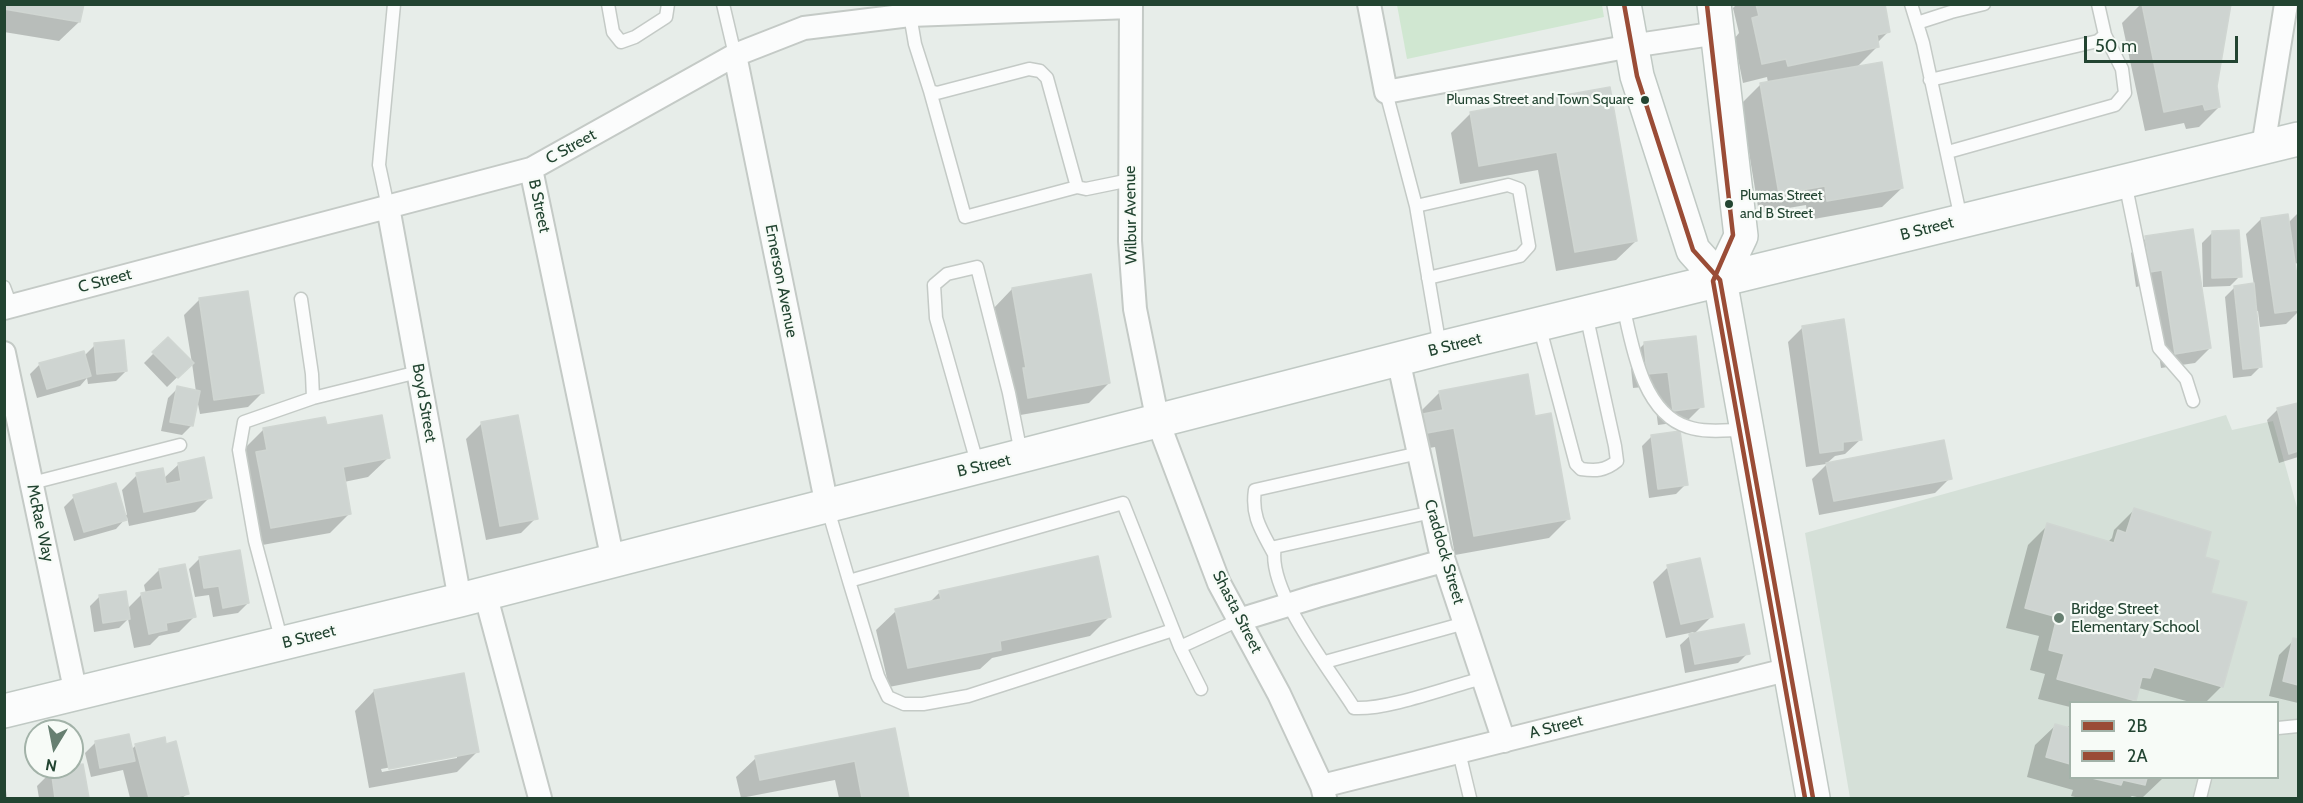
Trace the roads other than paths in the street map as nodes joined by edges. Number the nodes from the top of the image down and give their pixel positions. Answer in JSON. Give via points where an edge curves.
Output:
{"nodes":[{"id":1,"x":394,"y":4,"type":"edge"},
{"id":2,"x":608,"y":4,"type":"edge"},
{"id":3,"x":668,"y":4,"type":"edge"},
{"id":4,"x":723,"y":4,"type":"edge"},
{"id":5,"x":1369,"y":4,"type":"edge"},
{"id":6,"x":1624,"y":4,"type":"edge"},
{"id":7,"x":1911,"y":4,"type":"edge"},
{"id":8,"x":1984,"y":4,"type":"edge"},
{"id":9,"x":2098,"y":4,"type":"edge"},
{"id":10,"x":2286,"y":4,"type":"edge"},
{"id":11,"x":1131,"y":6,"type":"edge"},
{"id":12,"x":910,"y":15,"type":"junction"},
{"id":13,"x":1716,"y":19,"type":"edge"},
{"id":14,"x":1917,"y":23,"type":"junction"},
{"id":15,"x":2105,"y":35,"type":"junction"},
{"id":16,"x":1631,"y":46,"type":"junction"},
{"id":17,"x":735,"y":55,"type":"junction"},
{"id":18,"x":1930,"y":80,"type":"junction"},
{"id":19,"x":930,"y":91,"type":"junction"},
{"id":20,"x":1386,"y":92,"type":"junction"},
{"id":21,"x":2298,"y":139,"type":"edge"},
{"id":22,"x":2263,"y":147,"type":"junction"},
{"id":23,"x":1948,"y":152,"type":"junction"},
{"id":24,"x":531,"y":169,"type":"junction"},
{"id":25,"x":1130,"y":180,"type":"junction"},
{"id":26,"x":2124,"y":181,"type":"junction"},
{"id":27,"x":1077,"y":187,"type":"junction"},
{"id":28,"x":388,"y":207,"type":"junction"},
{"id":29,"x":1416,"y":207,"type":"junction"},
{"id":30,"x":1962,"y":220,"type":"junction"},
{"id":31,"x":1428,"y":278,"type":"junction"},
{"id":32,"x":1720,"y":280,"type":"junction"},
{"id":33,"x":301,"y":299,"type":"dead end"},
{"id":34,"x":7,"y":301,"type":"edge"},
{"id":35,"x":1623,"y":304,"type":"junction"},
{"id":36,"x":1586,"y":313,"type":"junction"},
{"id":37,"x":1539,"y":324,"type":"junction"},
{"id":38,"x":1441,"y":348,"type":"junction"},
{"id":39,"x":4,"y":353,"type":"edge"},
{"id":40,"x":1398,"y":359,"type":"junction"},
{"id":41,"x":418,"y":372,"type":"junction"},
{"id":42,"x":314,"y":398,"type":"junction"},
{"id":43,"x":2193,"y":401,"type":"dead end"},
{"id":44,"x":1158,"y":422,"type":"junction"},
{"id":45,"x":1746,"y":430,"type":"junction"},
{"id":46,"x":180,"y":445,"type":"dead end"},
{"id":47,"x":1419,"y":453,"type":"junction"},
{"id":48,"x":1021,"y":458,"type":"junction"},
{"id":49,"x":978,"y":466,"type":"junction"},
{"id":50,"x":32,"y":483,"type":"junction"},
{"id":51,"x":827,"y":506,"type":"junction"},
{"id":52,"x":1432,"y":512,"type":"junction"},
{"id":53,"x":1274,"y":554,"type":"junction"},
{"id":54,"x":613,"y":561,"type":"junction"},
{"id":55,"x":1443,"y":561,"type":"junction"},
{"id":56,"x":849,"y":581,"type":"junction"},
{"id":57,"x":472,"y":597,"type":"junction"},
{"id":58,"x":1288,"y":605,"type":"junction"},
{"id":59,"x":1239,"y":620,"type":"junction"},
{"id":60,"x":1465,"y":623,"type":"junction"},
{"id":61,"x":1173,"y":630,"type":"junction"},
{"id":62,"x":282,"y":643,"type":"junction"},
{"id":63,"x":1180,"y":648,"type":"junction"},
{"id":64,"x":1325,"y":662,"type":"junction"},
{"id":65,"x":1790,"y":669,"type":"junction"},
{"id":66,"x":1483,"y":678,"type":"junction"},
{"id":67,"x":1200,"y":689,"type":"dead end"},
{"id":68,"x":76,"y":694,"type":"junction"},
{"id":69,"x":4,"y":711,"type":"edge"},
{"id":70,"x":2298,"y":726,"type":"edge"},
{"id":71,"x":2279,"y":728,"type":"edge"},
{"id":72,"x":1504,"y":741,"type":"junction"},
{"id":73,"x":1459,"y":752,"type":"junction"},
{"id":74,"x":2205,"y":779,"type":"edge"},
{"id":75,"x":1323,"y":792,"type":"edge"},
{"id":76,"x":540,"y":798,"type":"edge"},
{"id":77,"x":1468,"y":798,"type":"edge"},
{"id":78,"x":1813,"y":798,"type":"edge"},
{"id":79,"x":2200,"y":798,"type":"edge"}],
"edges":[{"from":1,"to":28,"type":"lane","via":[[379,165]]},
{"from":2,"to":3,"type":"lane","via":[[614,33],[621,42],[666,16]]},
{"from":4,"to":17,"type":"lane"},
{"from":5,"to":20,"type":"street"},
{"from":6,"to":16,"type":"street"},
{"from":7,"to":14,"type":"lane"},
{"from":8,"to":14,"type":"lane"},
{"from":9,"to":15,"type":"lane"},
{"from":10,"to":22,"type":"street"},
{"from":11,"to":12,"type":"street","name":"C Street"},
{"from":11,"to":25,"type":"street","name":"Wilbur Avenue"},
{"from":12,"to":17,"type":"street","name":"C Street","via":[[804,28]]},
{"from":12,"to":19,"type":"lane"},
{"from":13,"to":16,"type":"street"},
{"from":13,"to":32,"type":"street","via":[[1741,236]]},
{"from":14,"to":18,"type":"lane"},
{"from":15,"to":18,"type":"lane","via":[[2098,41]]},
{"from":15,"to":23,"type":"lane","via":[[2122,69],[2125,93],[2115,105]]},
{"from":16,"to":20,"type":"street"},
{"from":16,"to":32,"type":"street","via":[[1637,76],[1694,250]]},
{"from":17,"to":24,"type":"street","name":"C Street"},
{"from":17,"to":51,"type":"street","name":"Emerson Avenue"},
{"from":18,"to":23,"type":"lane"},
{"from":19,"to":27,"type":"lane","via":[[937,93],[1029,69],[1040,71],[1047,78]]},
{"from":19,"to":27,"type":"lane","via":[[965,217]]},
{"from":20,"to":29,"type":"lane"},
{"from":21,"to":22,"type":"street","name":"B Street"},
{"from":22,"to":26,"type":"street","name":"B Street"},
{"from":23,"to":30,"type":"lane"},
{"from":24,"to":28,"type":"street","name":"C Street"},
{"from":24,"to":54,"type":"street","name":"B Street"},
{"from":25,"to":27,"type":"lane","via":[[1086,189]]},
{"from":25,"to":44,"type":"street","name":"Wilbur Avenue","via":[[1135,309]]},
{"from":26,"to":30,"type":"street","name":"B Street"},
{"from":26,"to":43,"type":"lane","via":[[2159,348],[2186,379]]},
{"from":28,"to":34,"type":"street","name":"C Street"},
{"from":28,"to":41,"type":"street","name":"Boyd Street"},
{"from":29,"to":31,"type":"lane"},
{"from":29,"to":31,"type":"lane","via":[[1508,185],[1519,189],[1526,225],[1529,246],[1520,256]]},
{"from":30,"to":32,"type":"street","name":"B Street"},
{"from":31,"to":38,"type":"lane"},
{"from":32,"to":35,"type":"street","name":"B Street"},
{"from":32,"to":45,"type":"street"},
{"from":33,"to":42,"type":"lane"},
{"from":35,"to":36,"type":"street","name":"B Street"},
{"from":35,"to":45,"type":"lane","via":[[1635,360],[1647,391],[1668,415],[1702,430]]},
{"from":36,"to":37,"type":"street","name":"B Street"},
{"from":36,"to":37,"type":"lane","via":[[1616,446],[1617,461],[1608,468],[1595,471],[1576,464]]},
{"from":37,"to":38,"type":"street","name":"B Street"},
{"from":38,"to":40,"type":"street","name":"B Street"},
{"from":39,"to":50,"type":"street","name":"McRae Way"},
{"from":40,"to":44,"type":"street","name":"B Street"},
{"from":40,"to":47,"type":"street","name":"Craddock Street"},
{"from":41,"to":42,"type":"lane"},
{"from":41,"to":57,"type":"street","name":"Boyd Street"},
{"from":42,"to":62,"type":"lane","via":[[244,422],[239,450],[255,541]]},
{"from":44,"to":48,"type":"street","name":"B Street"},
{"from":44,"to":59,"type":"street","name":"Shasta Street","via":[[1220,583]]},
{"from":45,"to":65,"type":"street"},
{"from":46,"to":50,"type":"lane"},
{"from":47,"to":52,"type":"street","name":"Craddock Street"},
{"from":47,"to":53,"type":"lane","via":[[1255,490],[1252,505]]},
{"from":48,"to":49,"type":"street","name":"B Street"},
{"from":48,"to":49,"type":"lane","via":[[977,267],[947,274],[934,285],[936,318]]},
{"from":49,"to":51,"type":"street","name":"B Street"},
{"from":50,"to":68,"type":"street","name":"McRae Way"},
{"from":51,"to":54,"type":"street","name":"B Street"},
{"from":51,"to":56,"type":"lane"},
{"from":52,"to":53,"type":"lane","via":[[1275,547]]},
{"from":52,"to":55,"type":"street","name":"Craddock Street"},
{"from":53,"to":58,"type":"lane"},
{"from":54,"to":57,"type":"street","name":"B Street"},
{"from":55,"to":58,"type":"street"},
{"from":55,"to":60,"type":"street","name":"Craddock Street"},
{"from":56,"to":61,"type":"lane","via":[[878,676],[888,697],[904,704],[968,696]]},
{"from":56,"to":61,"type":"lane","via":[[1123,503]]},
{"from":57,"to":62,"type":"street","name":"B Street"},
{"from":57,"to":76,"type":"street","name":"Boyd Street"},
{"from":58,"to":59,"type":"street"},
{"from":58,"to":64,"type":"lane"},
{"from":59,"to":63,"type":"lane"},
{"from":59,"to":75,"type":"street","name":"Shasta Street","via":[[1279,694]]},
{"from":60,"to":64,"type":"lane"},
{"from":60,"to":66,"type":"street","name":"Craddock Street"},
{"from":61,"to":63,"type":"lane"},
{"from":62,"to":68,"type":"street","name":"B Street"},
{"from":63,"to":67,"type":"lane"},
{"from":64,"to":66,"type":"lane","via":[[1354,708],[1367,709]]},
{"from":65,"to":72,"type":"street","name":"A Street"},
{"from":65,"to":78,"type":"street"},
{"from":66,"to":72,"type":"street","name":"Craddock Street"},
{"from":68,"to":69,"type":"street","name":"B Street"},
{"from":70,"to":71,"type":"lane"},
{"from":72,"to":73,"type":"street","name":"A Street"},
{"from":73,"to":75,"type":"street","name":"A Street"},
{"from":73,"to":77,"type":"lane"},
{"from":74,"to":79,"type":"lane"}]}
